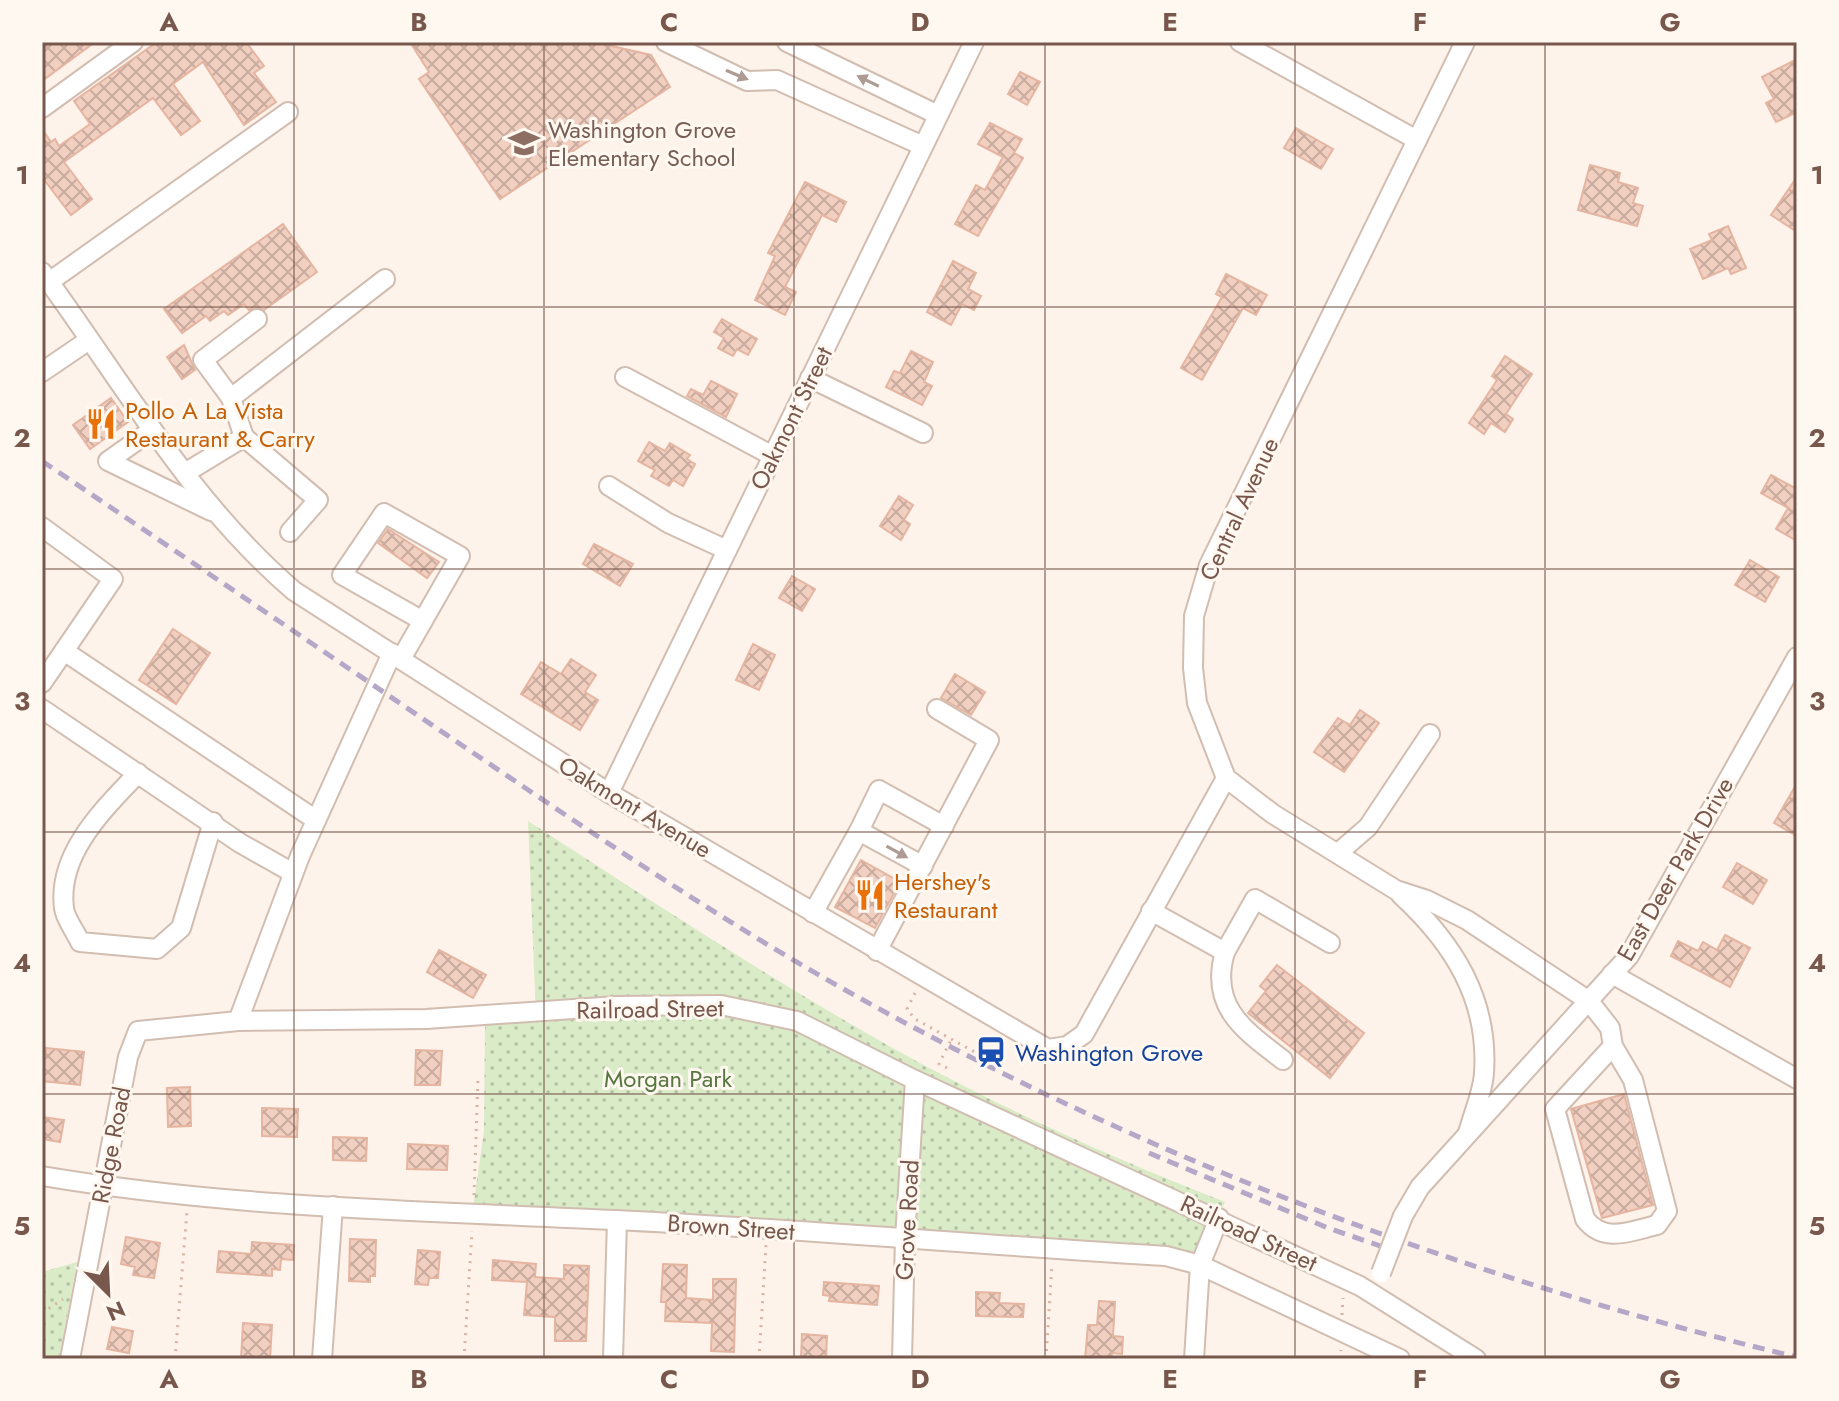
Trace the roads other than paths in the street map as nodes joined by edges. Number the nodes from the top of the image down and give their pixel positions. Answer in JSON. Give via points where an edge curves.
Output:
{"nodes":[{"id":1,"x":133,"y":42,"type":"edge"},
{"id":2,"x":666,"y":42,"type":"edge"},
{"id":3,"x":787,"y":42,"type":"edge"},
{"id":4,"x":974,"y":42,"type":"edge"},
{"id":5,"x":1240,"y":42,"type":"edge"},
{"id":6,"x":1465,"y":42,"type":"edge"},
{"id":7,"x":42,"y":108,"type":"edge"},
{"id":8,"x":288,"y":112,"type":"dead end"},
{"id":9,"x":938,"y":115,"type":"junction"},
{"id":10,"x":1417,"y":140,"type":"junction"},
{"id":11,"x":923,"y":146,"type":"junction"},
{"id":12,"x":46,"y":277,"type":"edge"},
{"id":13,"x":385,"y":279,"type":"dead end"},
{"id":14,"x":257,"y":319,"type":"dead end"},
{"id":15,"x":89,"y":340,"type":"junction"},
{"id":16,"x":45,"y":363,"type":"edge"},
{"id":17,"x":625,"y":377,"type":"dead end"},
{"id":18,"x":810,"y":378,"type":"junction"},
{"id":19,"x":231,"y":398,"type":"junction"},
{"id":20,"x":152,"y":430,"type":"junction"},
{"id":21,"x":923,"y":433,"type":"dead end"},
{"id":22,"x":244,"y":437,"type":"junction"},
{"id":23,"x":773,"y":456,"type":"junction"},
{"id":24,"x":185,"y":473,"type":"junction"},
{"id":25,"x":609,"y":486,"type":"dead end"},
{"id":26,"x":215,"y":512,"type":"junction"},
{"id":27,"x":42,"y":527,"type":"edge"},
{"id":28,"x":290,"y":532,"type":"dead end"},
{"id":29,"x":727,"y":550,"type":"junction"},
{"id":30,"x":423,"y":621,"type":"junction"},
{"id":31,"x":64,"y":651,"type":"junction"},
{"id":32,"x":396,"y":656,"type":"junction"},
{"id":33,"x":1797,"y":657,"type":"edge"},
{"id":34,"x":42,"y":683,"type":"edge"},
{"id":35,"x":42,"y":709,"type":"edge"},
{"id":36,"x":937,"y":709,"type":"dead end"},
{"id":37,"x":1430,"y":734,"type":"dead end"},
{"id":38,"x":138,"y":773,"type":"junction"},
{"id":39,"x":1226,"y":778,"type":"junction"},
{"id":40,"x":609,"y":793,"type":"junction"},
{"id":41,"x":316,"y":820,"type":"junction"},
{"id":42,"x":213,"y":822,"type":"junction"},
{"id":43,"x":944,"y":826,"type":"junction"},
{"id":44,"x":859,"y":831,"type":"junction"},
{"id":45,"x":1338,"y":853,"type":"junction"},
{"id":46,"x":923,"y":866,"type":"junction"},
{"id":47,"x":293,"y":873,"type":"junction"},
{"id":48,"x":1396,"y":890,"type":"junction"},
{"id":49,"x":1151,"y":911,"type":"junction"},
{"id":50,"x":813,"y":913,"type":"junction"},
{"id":51,"x":1330,"y":943,"type":"dead end"},
{"id":52,"x":877,"y":951,"type":"junction"},
{"id":53,"x":1225,"y":952,"type":"junction"},
{"id":54,"x":1612,"y":974,"type":"junction"},
{"id":55,"x":1589,"y":1001,"type":"junction"},
{"id":56,"x":238,"y":1021,"type":"junction"},
{"id":57,"x":1613,"y":1046,"type":"junction"},
{"id":58,"x":1283,"y":1060,"type":"dead end"},
{"id":59,"x":1797,"y":1079,"type":"edge"},
{"id":60,"x":915,"y":1080,"type":"junction"},
{"id":61,"x":1467,"y":1137,"type":"junction"},
{"id":62,"x":42,"y":1176,"type":"edge"},
{"id":63,"x":103,"y":1186,"type":"junction"},
{"id":64,"x":333,"y":1206,"type":"junction"},
{"id":65,"x":1219,"y":1218,"type":"junction"},
{"id":66,"x":617,"y":1220,"type":"junction"},
{"id":67,"x":905,"y":1238,"type":"junction"},
{"id":68,"x":1200,"y":1265,"type":"junction"},
{"id":69,"x":1373,"y":1293,"type":"junction"},
{"id":70,"x":70,"y":1359,"type":"edge"},
{"id":71,"x":322,"y":1359,"type":"edge"},
{"id":72,"x":613,"y":1359,"type":"edge"},
{"id":73,"x":902,"y":1359,"type":"edge"},
{"id":74,"x":1194,"y":1359,"type":"edge"},
{"id":75,"x":1400,"y":1359,"type":"edge"},
{"id":76,"x":1476,"y":1359,"type":"edge"}],
"edges":[{"from":1,"to":7,"type":"street"},
{"from":2,"to":11,"type":"street","one_way":true,"via":[[747,81],[777,80]]},
{"from":9,"to":3,"type":"street","one_way":true},
{"from":4,"to":9,"type":"street","name":"Oakmont Street"},
{"from":5,"to":10,"type":"street"},
{"from":6,"to":10,"type":"street","name":"Central Avenue"},
{"from":8,"to":12,"type":"street"},
{"from":9,"to":11,"type":"street","name":"Oakmont Street"},
{"from":10,"to":39,"type":"street","name":"Central Avenue","via":[[1209,565],[1194,616],[1193,668],[1197,703]]},
{"from":11,"to":18,"type":"street","name":"Oakmont Street"},
{"from":12,"to":15,"type":"street","name":"Oakmont Avenue"},
{"from":13,"to":19,"type":"street"},
{"from":14,"to":19,"type":"street","via":[[203,360]]},
{"from":15,"to":16,"type":"street"},
{"from":15,"to":20,"type":"street","name":"Oakmont Avenue"},
{"from":17,"to":23,"type":"street"},
{"from":18,"to":21,"type":"street"},
{"from":18,"to":23,"type":"street","name":"Oakmont Street"},
{"from":19,"to":22,"type":"street"},
{"from":20,"to":24,"type":"street","name":"Oakmont Avenue"},
{"from":20,"to":26,"type":"street","via":[[108,461]]},
{"from":22,"to":24,"type":"street"},
{"from":22,"to":28,"type":"street","via":[[318,500]]},
{"from":23,"to":29,"type":"street","name":"Oakmont Street"},
{"from":24,"to":26,"type":"street","name":"Oakmont Avenue"},
{"from":25,"to":29,"type":"street","via":[[668,523]]},
{"from":26,"to":32,"type":"street","name":"Oakmont Avenue","via":[[294,591]]},
{"from":27,"to":31,"type":"street","via":[[113,579]]},
{"from":29,"to":40,"type":"street","name":"Oakmont Street"},
{"from":30,"to":30,"type":"street","via":[[460,556],[384,513],[342,575]]},
{"from":30,"to":32,"type":"street"},
{"from":31,"to":34,"type":"street"},
{"from":31,"to":41,"type":"street"},
{"from":32,"to":40,"type":"street","name":"Oakmont Avenue"},
{"from":32,"to":41,"type":"street"},
{"from":33,"to":54,"type":"street","name":"East Deer Park Drive","via":[[1629,956]]},
{"from":35,"to":38,"type":"street"},
{"from":36,"to":43,"type":"street","via":[[989,740]]},
{"from":37,"to":45,"type":"street","via":[[1368,827]]},
{"from":38,"to":42,"type":"street"},
{"from":38,"to":42,"type":"street","via":[[89,825],[69,871],[64,909],[80,942],[157,949],[181,928]]},
{"from":39,"to":45,"type":"street"},
{"from":39,"to":49,"type":"street","name":"Oakmont Avenue"},
{"from":40,"to":50,"type":"street","name":"Oakmont Avenue"},
{"from":41,"to":47,"type":"street"},
{"from":42,"to":47,"type":"street"},
{"from":43,"to":44,"type":"street","via":[[879,790]]},
{"from":43,"to":46,"type":"street"},
{"from":44,"to":46,"type":"street","one_way":true},
{"from":44,"to":50,"type":"street"},
{"from":45,"to":48,"type":"street"},
{"from":46,"to":52,"type":"street"},
{"from":47,"to":56,"type":"street"},
{"from":48,"to":55,"type":"street","via":[[1467,920]]},
{"from":48,"to":61,"type":"street","name":"East Deer Park Drive","via":[[1434,925],[1458,957],[1476,999],[1484,1074]]},
{"from":49,"to":52,"type":"street","name":"Oakmont Avenue","via":[[1084,1034],[1067,1046],[1048,1049]]},
{"from":49,"to":53,"type":"street"},
{"from":50,"to":52,"type":"street","name":"Oakmont Avenue"},
{"from":51,"to":53,"type":"street","via":[[1255,899]]},
{"from":53,"to":58,"type":"street","via":[[1219,973],[1229,1009],[1244,1029]]},
{"from":54,"to":55,"type":"street","name":"East Deer Park Drive"},
{"from":54,"to":59,"type":"street"},
{"from":55,"to":57,"type":"street","via":[[1610,1028]]},
{"from":55,"to":61,"type":"street","name":"East Deer Park Drive"},
{"from":56,"to":60,"type":"street","name":"Railroad Street","via":[[426,1019],[721,1005],[797,1021]]},
{"from":56,"to":63,"type":"street","name":"Ridge Road","via":[[138,1031],[128,1057]]},
{"from":57,"to":57,"type":"street","via":[[1555,1109],[1585,1219],[1608,1235],[1657,1225],[1667,1211],[1633,1080]]},
{"from":60,"to":65,"type":"street","name":"Railroad Street"},
{"from":60,"to":67,"type":"street","name":"Grove Road"},
{"from":61,"to":69,"type":"street","name":"East Deer Park Drive","bridge":true,"via":[[1420,1187]]},
{"from":62,"to":63,"type":"street","name":"Brown Street"},
{"from":63,"to":64,"type":"street","name":"Brown Street"},
{"from":63,"to":70,"type":"street","name":"Ridge Road"},
{"from":64,"to":66,"type":"street","name":"Brown Street"},
{"from":64,"to":71,"type":"street"},
{"from":65,"to":68,"type":"street"},
{"from":65,"to":69,"type":"street","name":"Railroad Street"},
{"from":66,"to":67,"type":"street","name":"Brown Street"},
{"from":66,"to":72,"type":"street"},
{"from":67,"to":68,"type":"street","name":"Brown Street","via":[[1166,1256]]},
{"from":67,"to":73,"type":"street","name":"Grove Road"},
{"from":68,"to":74,"type":"street"},
{"from":68,"to":75,"type":"street","name":"Brown Street"},
{"from":69,"to":76,"type":"street","name":"Railroad Street"}]}
